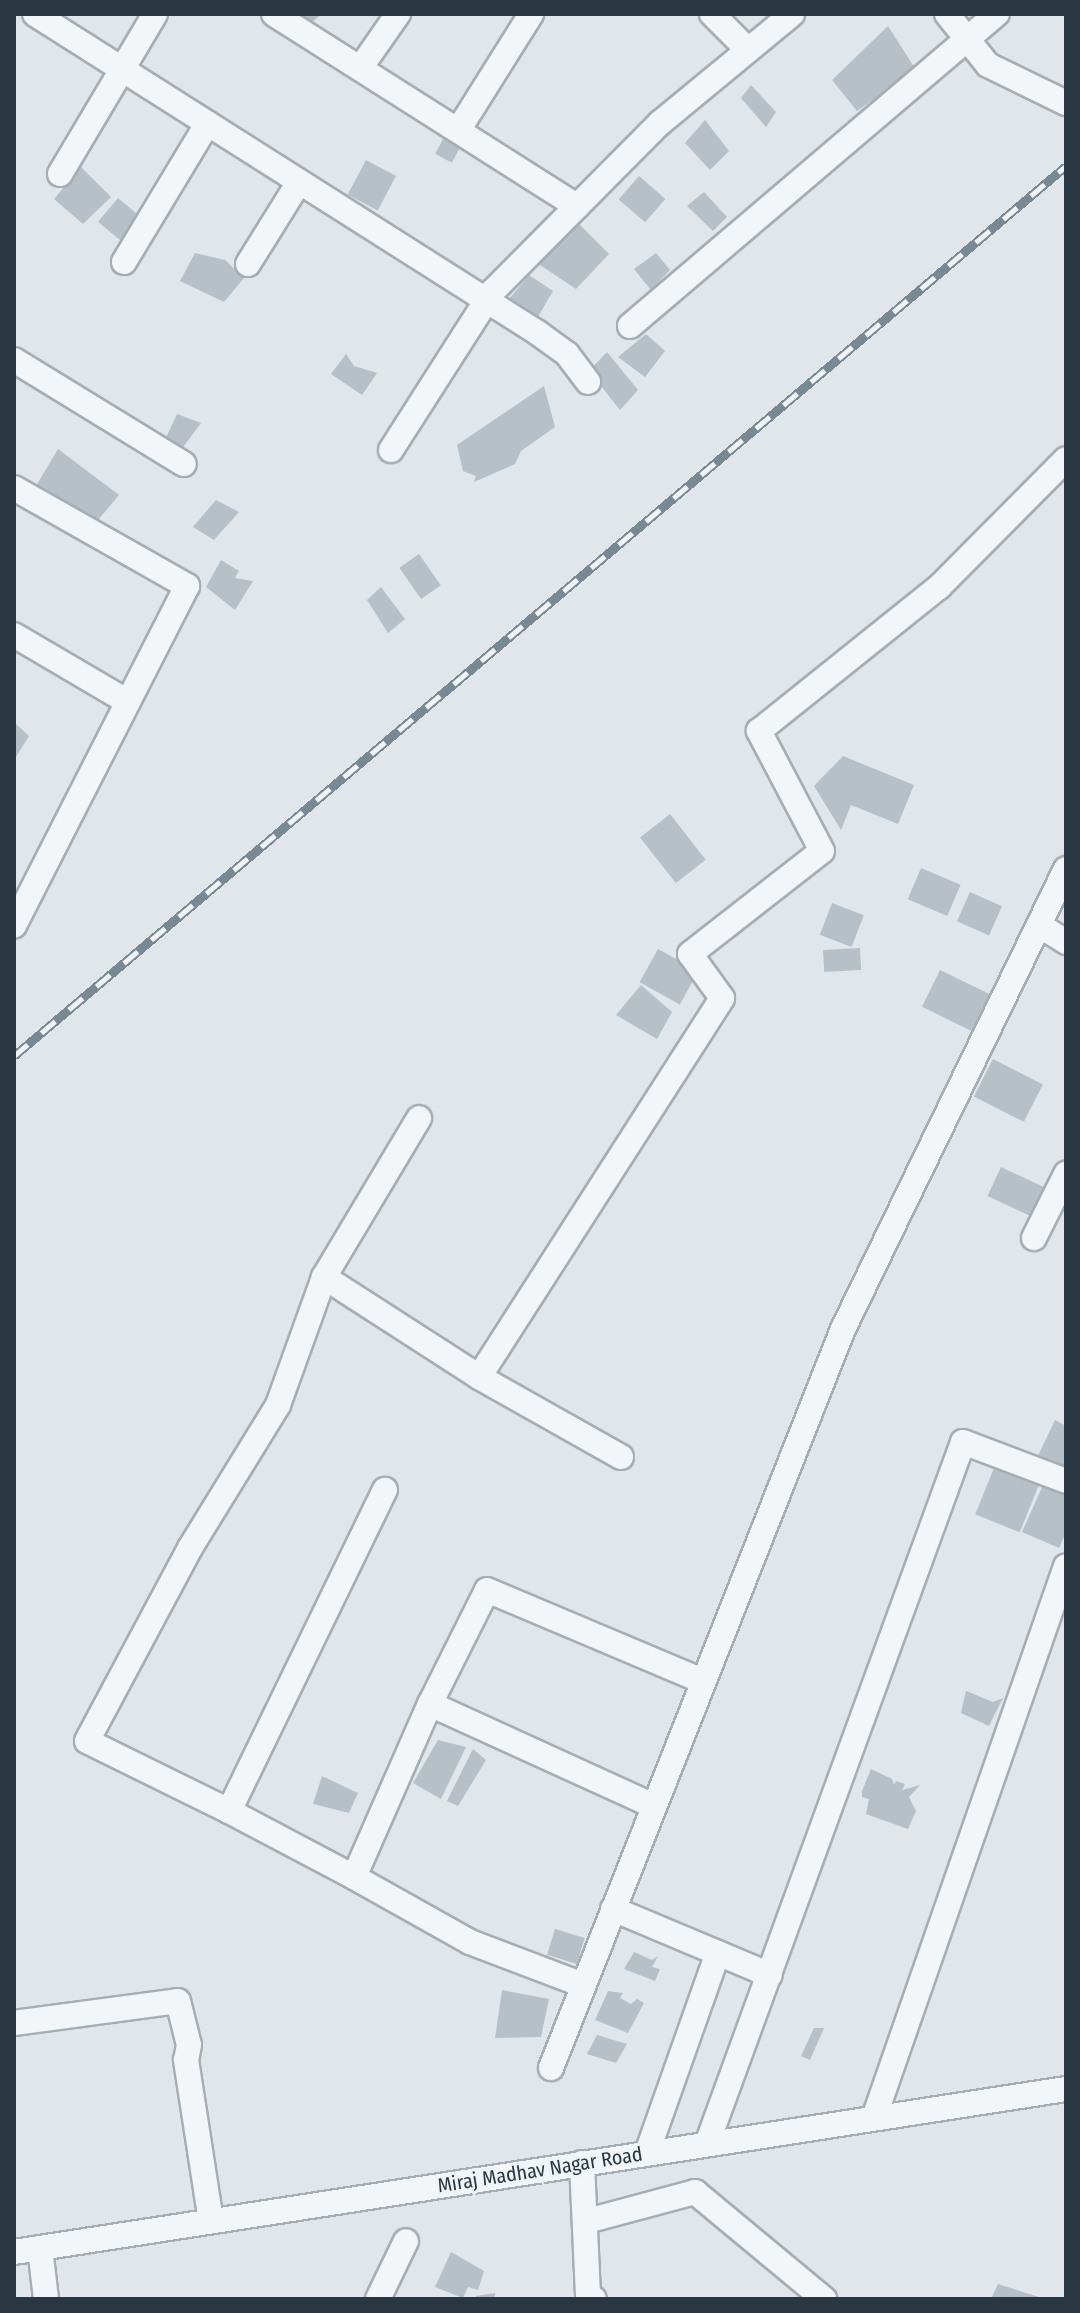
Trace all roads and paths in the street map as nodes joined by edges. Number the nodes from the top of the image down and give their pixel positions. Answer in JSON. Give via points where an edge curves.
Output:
{"nodes":[{"id":1,"x":35,"y":14,"type":"edge"},
{"id":2,"x":155,"y":14,"type":"edge"},
{"id":3,"x":274,"y":14,"type":"edge"},
{"id":4,"x":398,"y":14,"type":"edge"},
{"id":5,"x":531,"y":14,"type":"edge"},
{"id":6,"x":712,"y":14,"type":"edge"},
{"id":7,"x":792,"y":14,"type":"edge"},
{"id":8,"x":947,"y":14,"type":"edge"},
{"id":9,"x":997,"y":14,"type":"edge"},
{"id":10,"x":970,"y":37,"type":"junction"},
{"id":11,"x":748,"y":50,"type":"junction"},
{"id":12,"x":361,"y":67,"type":"junction"},
{"id":13,"x":122,"y":69,"type":"junction"},
{"id":14,"x":1066,"y":103,"type":"edge"},
{"id":15,"x":208,"y":123,"type":"junction"},
{"id":16,"x":459,"y":129,"type":"junction"},
{"id":17,"x":60,"y":174,"type":"dead end"},
{"id":18,"x":299,"y":182,"type":"junction"},
{"id":19,"x":577,"y":206,"type":"junction"},
{"id":20,"x":124,"y":262,"type":"dead end"},
{"id":21,"x":248,"y":264,"type":"dead end"},
{"id":22,"x":487,"y":301,"type":"junction"},
{"id":23,"x":630,"y":326,"type":"dead end"},
{"id":24,"x":14,"y":360,"type":"edge"},
{"id":25,"x":588,"y":382,"type":"dead end"},
{"id":26,"x":391,"y":450,"type":"dead end"},
{"id":27,"x":1066,"y":459,"type":"edge"},
{"id":28,"x":184,"y":464,"type":"dead end"},
{"id":29,"x":14,"y":488,"type":"edge"},
{"id":30,"x":14,"y":635,"type":"edge"},
{"id":31,"x":128,"y":702,"type":"junction"},
{"id":32,"x":1066,"y":869,"type":"edge"},
{"id":33,"x":14,"y":925,"type":"edge"},
{"id":34,"x":1039,"y":925,"type":"junction"},
{"id":35,"x":1066,"y":942,"type":"edge"},
{"id":36,"x":419,"y":1118,"type":"dead end"},
{"id":37,"x":1066,"y":1174,"type":"edge"},
{"id":38,"x":1034,"y":1238,"type":"dead end"},
{"id":39,"x":324,"y":1277,"type":"junction"},
{"id":40,"x":479,"y":1377,"type":"junction"},
{"id":41,"x":621,"y":1457,"type":"dead end"},
{"id":42,"x":1066,"y":1481,"type":"edge"},
{"id":43,"x":385,"y":1490,"type":"dead end"},
{"id":44,"x":1066,"y":1566,"type":"edge"},
{"id":45,"x":702,"y":1681,"type":"junction"},
{"id":46,"x":430,"y":1704,"type":"junction"},
{"id":47,"x":652,"y":1805,"type":"junction"},
{"id":48,"x":229,"y":1811,"type":"junction"},
{"id":49,"x":354,"y":1877,"type":"junction"},
{"id":50,"x":613,"y":1909,"type":"junction"},
{"id":51,"x":718,"y":1953,"type":"junction"},
{"id":52,"x":770,"y":1975,"type":"junction"},
{"id":53,"x":583,"y":1985,"type":"junction"},
{"id":54,"x":14,"y":2023,"type":"edge"},
{"id":55,"x":551,"y":2068,"type":"dead end"},
{"id":56,"x":1066,"y":2089,"type":"edge"},
{"id":57,"x":874,"y":2118,"type":"junction"},
{"id":58,"x":707,"y":2144,"type":"junction"},
{"id":59,"x":647,"y":2153,"type":"junction"},
{"id":60,"x":582,"y":2163,"type":"junction"},
{"id":61,"x":211,"y":2221,"type":"junction"},
{"id":62,"x":587,"y":2221,"type":"junction"},
{"id":63,"x":406,"y":2241,"type":"dead end"},
{"id":64,"x":40,"y":2248,"type":"junction"},
{"id":65,"x":14,"y":2252,"type":"edge"},
{"id":66,"x":46,"y":2299,"type":"edge"},
{"id":67,"x":378,"y":2299,"type":"edge"},
{"id":68,"x":594,"y":2299,"type":"edge"},
{"id":69,"x":824,"y":2299,"type":"edge"}],
"edges":[{"from":1,"to":13,"type":"street"},
{"from":2,"to":13,"type":"street"},
{"from":3,"to":12,"type":"street"},
{"from":4,"to":12,"type":"street"},
{"from":5,"to":16,"type":"street"},
{"from":6,"to":11,"type":"street"},
{"from":7,"to":11,"type":"street"},
{"from":8,"to":10,"type":"street"},
{"from":9,"to":10,"type":"street"},
{"from":10,"to":14,"type":"street","via":[[988,65]]},
{"from":10,"to":23,"type":"street"},
{"from":11,"to":19,"type":"street","via":[[660,123]]},
{"from":12,"to":16,"type":"street"},
{"from":13,"to":15,"type":"street"},
{"from":13,"to":17,"type":"street"},
{"from":15,"to":18,"type":"street"},
{"from":15,"to":20,"type":"street"},
{"from":16,"to":19,"type":"street"},
{"from":18,"to":21,"type":"street"},
{"from":18,"to":22,"type":"street"},
{"from":19,"to":22,"type":"street"},
{"from":22,"to":25,"type":"street","via":[[567,354]]},
{"from":22,"to":26,"type":"street"},
{"from":24,"to":28,"type":"street"},
{"from":27,"to":40,"type":"street","via":[[939,587],[759,731],[822,851],[690,954],[722,998]]},
{"from":29,"to":31,"type":"street","via":[[187,586]]},
{"from":30,"to":31,"type":"street"},
{"from":31,"to":33,"type":"street"},
{"from":32,"to":34,"type":"street"},
{"from":34,"to":35,"type":"street"},
{"from":34,"to":45,"type":"street","via":[[843,1329]]},
{"from":36,"to":39,"type":"street"},
{"from":37,"to":38,"type":"street"},
{"from":39,"to":40,"type":"street"},
{"from":39,"to":48,"type":"street","via":[[278,1405],[190,1548],[87,1741]]},
{"from":40,"to":41,"type":"street"},
{"from":42,"to":52,"type":"street","via":[[963,1442]]},
{"from":43,"to":48,"type":"street"},
{"from":44,"to":57,"type":"street"},
{"from":45,"to":46,"type":"street","via":[[487,1590]]},
{"from":45,"to":47,"type":"street"},
{"from":46,"to":47,"type":"street"},
{"from":46,"to":49,"type":"street"},
{"from":47,"to":50,"type":"street"},
{"from":48,"to":49,"type":"street"},
{"from":49,"to":53,"type":"street","via":[[470,1942]]},
{"from":50,"to":51,"type":"street"},
{"from":50,"to":53,"type":"street"},
{"from":51,"to":52,"type":"street"},
{"from":51,"to":59,"type":"street"},
{"from":52,"to":58,"type":"street"},
{"from":53,"to":55,"type":"street"},
{"from":54,"to":61,"type":"street","via":[[178,2001],[189,2045],[186,2060]]},
{"from":56,"to":57,"type":"street","name":"Miraj Madhav Nagar Road"},
{"from":57,"to":58,"type":"street","name":"Miraj Madhav Nagar Road"},
{"from":58,"to":59,"type":"street","name":"Miraj Madhav Nagar Road"},
{"from":59,"to":60,"type":"street","name":"Miraj Madhav Nagar Road"},
{"from":60,"to":61,"type":"street","name":"Miraj Madhav Nagar Road"},
{"from":60,"to":62,"type":"street"},
{"from":61,"to":64,"type":"street","name":"Miraj Madhav Nagar Road"},
{"from":62,"to":68,"type":"street","via":[[588,2295]]},
{"from":62,"to":69,"type":"street","via":[[695,2192]]},
{"from":63,"to":67,"type":"street"},
{"from":64,"to":65,"type":"street","name":"Miraj Madhav Nagar Road"},
{"from":64,"to":66,"type":"street"}]}
